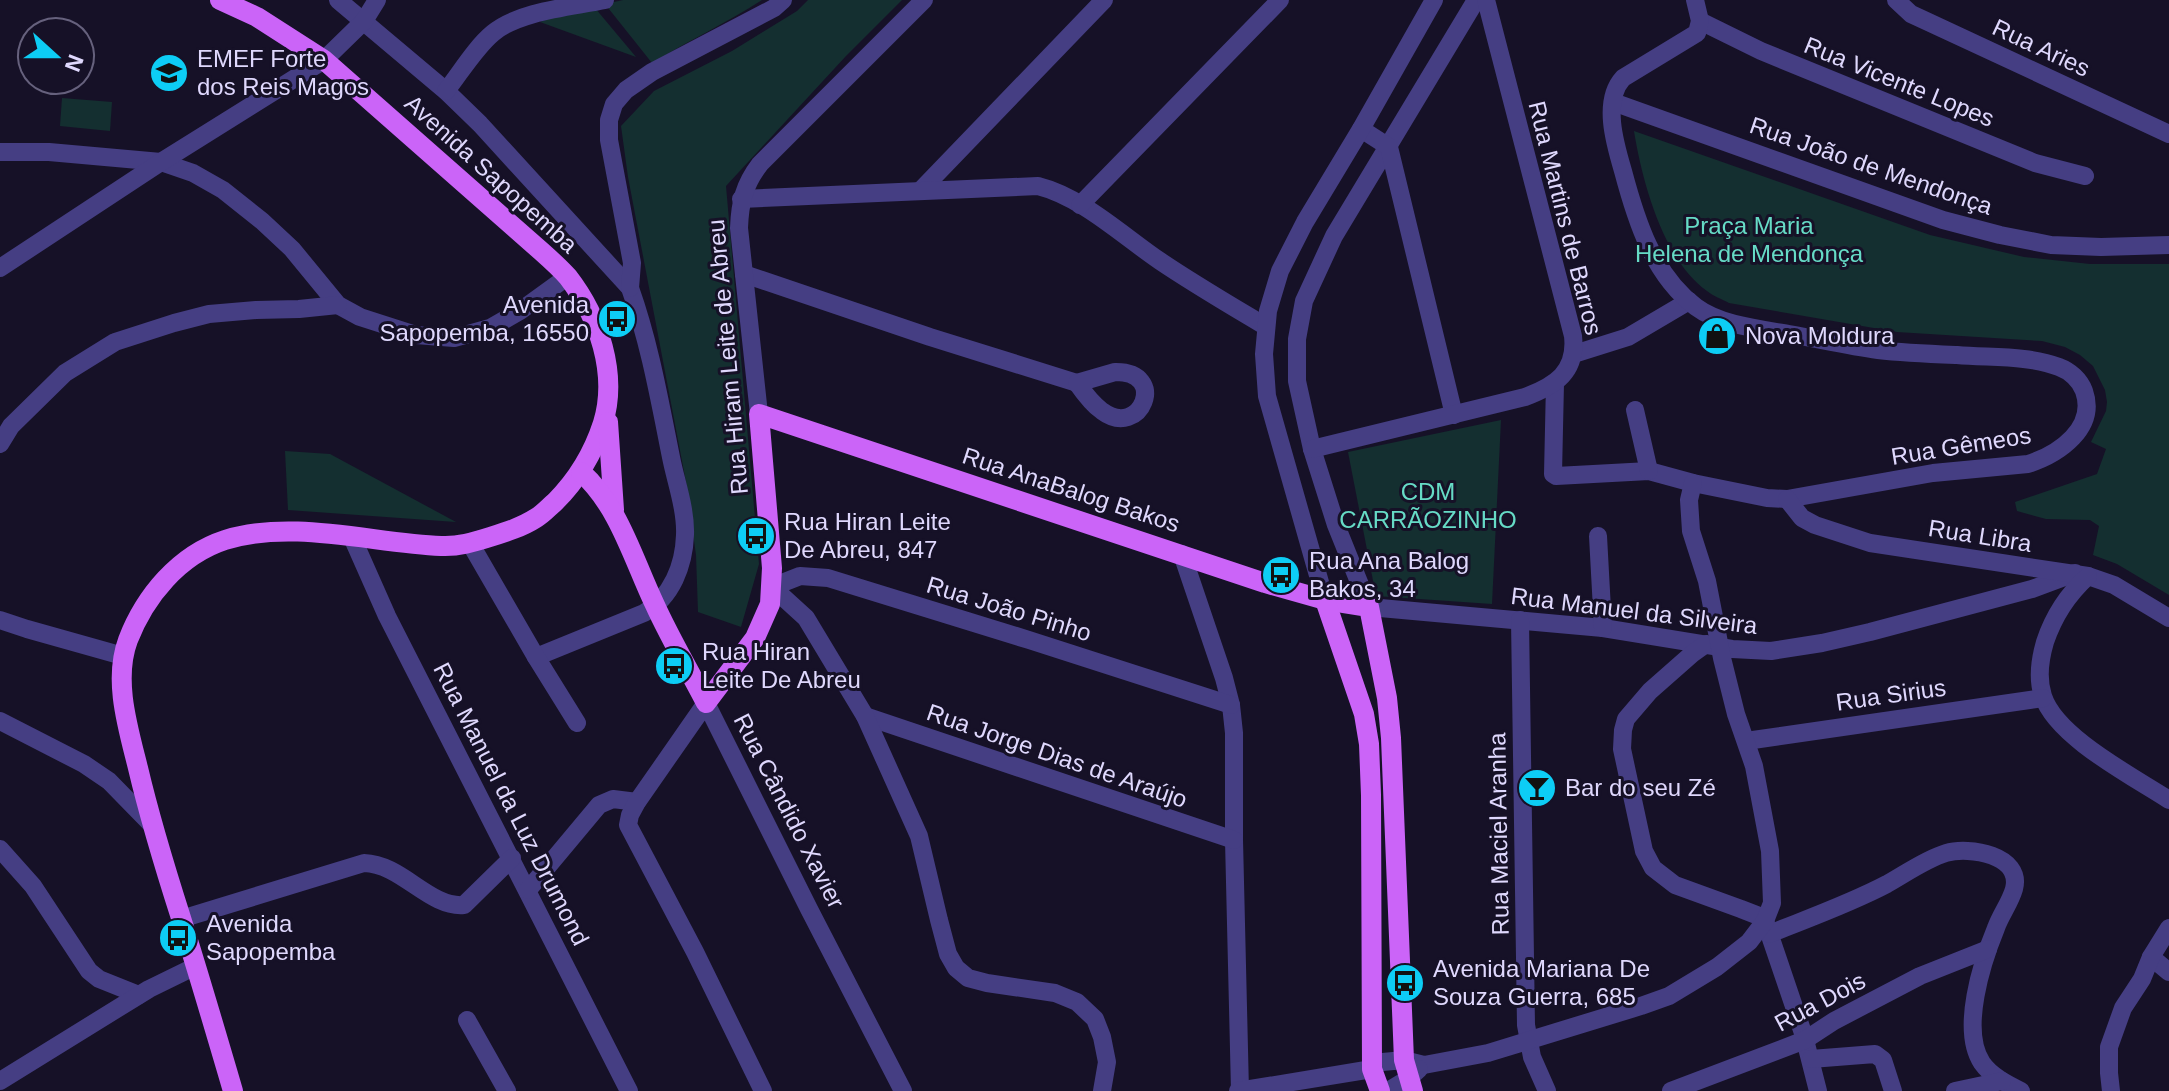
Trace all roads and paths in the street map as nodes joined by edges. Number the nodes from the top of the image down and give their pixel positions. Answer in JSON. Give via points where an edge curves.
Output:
{"nodes":[{"id":1,"x":220,"y":0,"type":"edge"},
{"id":2,"x":338,"y":0,"type":"edge"},
{"id":3,"x":377,"y":0,"type":"edge"},
{"id":4,"x":605,"y":0,"type":"edge"},
{"id":5,"x":783,"y":0,"type":"edge"},
{"id":6,"x":924,"y":0,"type":"edge"},
{"id":7,"x":1104,"y":0,"type":"edge"},
{"id":8,"x":1280,"y":0,"type":"edge"},
{"id":9,"x":1434,"y":0,"type":"edge"},
{"id":10,"x":1476,"y":0,"type":"edge"},
{"id":11,"x":1486,"y":0,"type":"edge"},
{"id":12,"x":1695,"y":0,"type":"edge"},
{"id":13,"x":1896,"y":0,"type":"edge"},
{"id":14,"x":364,"y":21,"type":"junction"},
{"id":15,"x":1700,"y":21,"type":"junction"},
{"id":16,"x":324,"y":60,"type":"junction"},
{"id":17,"x":446,"y":91,"type":"junction"},
{"id":18,"x":1613,"y":102,"type":"junction"},
{"id":19,"x":1361,"y":129,"type":"junction"},
{"id":20,"x":2169,"y":134,"type":"edge"},
{"id":21,"x":1389,"y":147,"type":"junction"},
{"id":22,"x":0,"y":152,"type":"edge"},
{"id":23,"x":161,"y":162,"type":"junction"},
{"id":24,"x":2085,"y":176,"type":"dead end"},
{"id":25,"x":921,"y":190,"type":"junction"},
{"id":26,"x":741,"y":199,"type":"junction"},
{"id":27,"x":1080,"y":205,"type":"junction"},
{"id":28,"x":2169,"y":245,"type":"edge"},
{"id":29,"x":0,"y":268,"type":"edge"},
{"id":30,"x":744,"y":274,"type":"junction"},
{"id":31,"x":567,"y":277,"type":"junction"},
{"id":32,"x":630,"y":288,"type":"junction"},
{"id":33,"x":1689,"y":301,"type":"junction"},
{"id":34,"x":338,"y":305,"type":"junction"},
{"id":35,"x":1265,"y":326,"type":"junction"},
{"id":36,"x":1574,"y":354,"type":"junction"},
{"id":37,"x":1077,"y":383,"type":"dead end"},
{"id":38,"x":1555,"y":383,"type":"junction"},
{"id":39,"x":608,"y":406,"type":"junction"},
{"id":40,"x":1635,"y":410,"type":"dead end"},
{"id":41,"x":759,"y":414,"type":"junction"},
{"id":42,"x":1454,"y":415,"type":"junction"},
{"id":43,"x":0,"y":444,"type":"edge"},
{"id":44,"x":1312,"y":449,"type":"junction"},
{"id":45,"x":1649,"y":471,"type":"junction"},
{"id":46,"x":581,"y":472,"type":"junction"},
{"id":47,"x":1684,"y":481,"type":"junction"},
{"id":48,"x":1787,"y":499,"type":"junction"},
{"id":49,"x":615,"y":514,"type":"junction"},
{"id":50,"x":1598,"y":536,"type":"dead end"},
{"id":51,"x":352,"y":537,"type":"junction"},
{"id":52,"x":470,"y":543,"type":"junction"},
{"id":53,"x":1182,"y":554,"type":"junction"},
{"id":54,"x":2082,"y":574,"type":"junction"},
{"id":55,"x":772,"y":587,"type":"junction"},
{"id":56,"x":1325,"y":600,"type":"junction"},
{"id":57,"x":656,"y":607,"type":"junction"},
{"id":58,"x":1369,"y":607,"type":"junction"},
{"id":59,"x":2169,"y":618,"type":"edge"},
{"id":60,"x":0,"y":620,"type":"edge"},
{"id":61,"x":1520,"y":620,"type":"junction"},
{"id":62,"x":1603,"y":628,"type":"junction"},
{"id":63,"x":1713,"y":645,"type":"junction"},
{"id":64,"x":123,"y":656,"type":"junction"},
{"id":65,"x":536,"y":657,"type":"junction"},
{"id":66,"x":2043,"y":698,"type":"junction"},
{"id":67,"x":706,"y":703,"type":"junction"},
{"id":68,"x":1231,"y":705,"type":"junction"},
{"id":69,"x":865,"y":716,"type":"junction"},
{"id":70,"x":0,"y":721,"type":"edge"},
{"id":71,"x":577,"y":723,"type":"dead end"},
{"id":72,"x":1746,"y":741,"type":"junction"},
{"id":73,"x":2169,"y":800,"type":"edge"},
{"id":74,"x":637,"y":802,"type":"junction"},
{"id":75,"x":151,"y":824,"type":"junction"},
{"id":76,"x":1234,"y":840,"type":"junction"},
{"id":77,"x":0,"y":849,"type":"edge"},
{"id":78,"x":512,"y":858,"type":"junction"},
{"id":79,"x":528,"y":890,"type":"junction"},
{"id":80,"x":181,"y":919,"type":"junction"},
{"id":81,"x":1767,"y":928,"type":"junction"},
{"id":82,"x":2169,"y":928,"type":"edge"},
{"id":83,"x":1988,"y":949,"type":"junction"},
{"id":84,"x":2162,"y":961,"type":"edge"},
{"id":85,"x":196,"y":966,"type":"junction"},
{"id":86,"x":139,"y":995,"type":"junction"},
{"id":87,"x":467,"y":1020,"type":"dead end"},
{"id":88,"x":1805,"y":1040,"type":"junction"},
{"id":89,"x":1527,"y":1041,"type":"junction"},
{"id":90,"x":1811,"y":1059,"type":"junction"},
{"id":91,"x":1372,"y":1066,"type":"junction"},
{"id":92,"x":1412,"y":1074,"type":"edge"},
{"id":93,"x":0,"y":1081,"type":"edge"},
{"id":94,"x":2002,"y":1081,"type":"junction"},
{"id":95,"x":233,"y":1091,"type":"edge"},
{"id":96,"x":507,"y":1091,"type":"edge"},
{"id":97,"x":629,"y":1091,"type":"edge"},
{"id":98,"x":763,"y":1091,"type":"edge"},
{"id":99,"x":903,"y":1091,"type":"edge"},
{"id":100,"x":1102,"y":1091,"type":"edge"},
{"id":101,"x":1239,"y":1091,"type":"edge"},
{"id":102,"x":1380,"y":1091,"type":"edge"},
{"id":103,"x":1388,"y":1091,"type":"edge"},
{"id":104,"x":1547,"y":1091,"type":"edge"},
{"id":105,"x":1671,"y":1091,"type":"edge"},
{"id":106,"x":1818,"y":1091,"type":"edge"},
{"id":107,"x":1893,"y":1091,"type":"edge"},
{"id":108,"x":1955,"y":1091,"type":"edge"},
{"id":109,"x":2021,"y":1091,"type":"edge"},
{"id":110,"x":2111,"y":1091,"type":"edge"}],
"edges":[{"from":1,"to":16,"type":"main road","name":"Avenida Sapopemba"},
{"from":2,"to":14,"type":"street","name":"Avenida Sapopemba"},
{"from":3,"to":14,"type":"street"},
{"from":4,"to":17,"type":"street","via":[[508,23],[486,39]]},
{"from":5,"to":32,"type":"street","via":[[652,72],[614,104],[609,140],[632,263]]},
{"from":6,"to":26,"type":"street","name":"Rua Hiram Leite de Abreu","via":[[760,164]]},
{"from":7,"to":25,"type":"street"},
{"from":8,"to":27,"type":"street"},
{"from":9,"to":19,"type":"street"},
{"from":10,"to":21,"type":"street"},
{"from":11,"to":36,"type":"street","name":"Rua Martins de Barros"},
{"from":12,"to":15,"type":"street"},
{"from":13,"to":20,"type":"street","name":"Rua Aries","via":[[1911,14]]},
{"from":14,"to":16,"type":"street"},
{"from":14,"to":17,"type":"street","name":"Avenida Sapopemba"},
{"from":15,"to":18,"type":"street","via":[[1691,38],[1623,78]]},
{"from":15,"to":24,"type":"street","name":"Rua Vicente Lopes","via":[[2035,163]]},
{"from":16,"to":23,"type":"street"},
{"from":16,"to":31,"type":"main road","name":"Avenida Sapopemba"},
{"from":17,"to":32,"type":"street","name":"Avenida Sapopemba"},
{"from":18,"to":28,"type":"street","name":"Rua João de Mendonça","via":[[1943,220],[2000,235],[2064,245]]},
{"from":18,"to":33,"type":"street","name":"Rua Gêmeos","via":[[1618,153],[1643,238]]},
{"from":19,"to":21,"type":"street"},
{"from":19,"to":35,"type":"street","via":[[1293,244],[1272,293]]},
{"from":21,"to":42,"type":"street"},
{"from":21,"to":44,"type":"street","via":[[1334,236],[1304,301],[1297,381]]},
{"from":22,"to":23,"type":"street"},
{"from":23,"to":29,"type":"street"},
{"from":23,"to":34,"type":"street","via":[[193,173],[253,213],[292,249]]},
{"from":25,"to":26,"type":"street"},
{"from":25,"to":27,"type":"street","via":[[1030,185]]},
{"from":26,"to":30,"type":"street","name":"Rua Hiram Leite de Abreu"},
{"from":27,"to":35,"type":"street"},
{"from":30,"to":37,"type":"street"},
{"from":30,"to":41,"type":"street","name":"Rua Hiram Leite de Abreu"},
{"from":31,"to":34,"type":"street","via":[[490,328],[454,338],[416,335]]},
{"from":31,"to":39,"type":"main road","name":"Avenida Sapopemba","via":[[598,332],[609,378]]},
{"from":32,"to":57,"type":"street","name":"Avenida Sapopemba","via":[[660,401],[685,532],[676,576]]},
{"from":33,"to":36,"type":"street","via":[[1628,337]]},
{"from":33,"to":48,"type":"street","name":"Rua Gêmeos","via":[[1728,321],[1878,350],[2044,363],[2060,367],[2082,386],[2085,421],[2070,440],[2043,459]]},
{"from":34,"to":43,"type":"street","via":[[209,314],[115,342],[65,373],[11,426]]},
{"from":35,"to":56,"type":"street","via":[[1267,396]]},
{"from":36,"to":38,"type":"street","name":"Rua Martins de Barros"},
{"from":38,"to":42,"type":"street","via":[[1525,397]]},
{"from":38,"to":45,"type":"street","via":[[1553,474]]},
{"from":39,"to":46,"type":"main road","name":"Avenida Sapopemba"},
{"from":39,"to":49,"type":"main road"},
{"from":40,"to":45,"type":"street"},
{"from":41,"to":53,"type":"main road","name":"Rua AnaBalog Bakos"},
{"from":41,"to":55,"type":"main road","name":"Rua Hiram Leite de Abreu"},
{"from":42,"to":44,"type":"street"},
{"from":44,"to":58,"type":"street"},
{"from":45,"to":47,"type":"street"},
{"from":46,"to":49,"type":"main road","name":"Rua Cândido Xavier"},
{"from":46,"to":52,"type":"main road","name":"Avenida Sapopemba","via":[[539,517]]},
{"from":47,"to":48,"type":"street"},
{"from":47,"to":63,"type":"street","via":[[1691,531],[1707,581]]},
{"from":48,"to":54,"type":"street","name":"Rua Libra","via":[[1815,525],[1870,543]]},
{"from":49,"to":57,"type":"main road","name":"Rua Cândido Xavier"},
{"from":50,"to":62,"type":"street"},
{"from":51,"to":52,"type":"main road","name":"Avenida Sapopemba","via":[[445,546]]},
{"from":51,"to":64,"type":"main road","name":"Avenida Sapopemba","via":[[282,532],[221,541],[181,564],[153,592]]},
{"from":51,"to":78,"type":"street","name":"Rua Manuel da Luz Drumond"},
{"from":52,"to":65,"type":"street"},
{"from":53,"to":56,"type":"main road","name":"Rua AnaBalog Bakos"},
{"from":53,"to":68,"type":"street"},
{"from":54,"to":59,"type":"street","name":"Rua Libra","via":[[2114,585]]},
{"from":54,"to":63,"type":"street","name":"Rua Manuel da Silveira","via":[[1822,643],[1771,651]]},
{"from":54,"to":66,"type":"street","via":[[2056,614],[2041,656]]},
{"from":55,"to":67,"type":"main road","name":"Rua Hiram Leite de Abreu","via":[[755,638]]},
{"from":55,"to":68,"type":"street","name":"Rua João Pinho","via":[[800,576],[828,578]]},
{"from":55,"to":69,"type":"street","via":[[806,618]]},
{"from":56,"to":58,"type":"main road","name":"Rua AnaBalog Bakos"},
{"from":56,"to":91,"type":"main road","via":[[1369,744]]},
{"from":57,"to":65,"type":"street"},
{"from":57,"to":67,"type":"main road","name":"Rua Cândido Xavier"},
{"from":58,"to":61,"type":"street","name":"Rua Manuel da Silveira"},
{"from":58,"to":92,"type":"main road","via":[[1391,738]]},
{"from":60,"to":64,"type":"street"},
{"from":61,"to":62,"type":"street","name":"Rua Manuel da Silveira"},
{"from":61,"to":89,"type":"street","name":"Rua Maciel Aranha"},
{"from":62,"to":63,"type":"street","name":"Rua Manuel da Silveira"},
{"from":63,"to":72,"type":"street"},
{"from":63,"to":81,"type":"street","via":[[1692,654],[1650,691],[1626,719],[1622,749],[1644,851],[1653,868],[1675,885],[1750,912]]},
{"from":64,"to":75,"type":"main road","name":"Avenida Sapopemba","via":[[127,726]]},
{"from":65,"to":71,"type":"street"},
{"from":66,"to":72,"type":"street","name":"Rua Sirius"},
{"from":66,"to":73,"type":"street","via":[[2074,736]]},
{"from":67,"to":74,"type":"street","name":"Rua Hiram Leite de Abreu"},
{"from":67,"to":99,"type":"street","name":"Rua Cândido Xavier"},
{"from":68,"to":76,"type":"street"},
{"from":69,"to":76,"type":"street","name":"Rua Jorge Dias de Araújo"},
{"from":69,"to":100,"type":"street","via":[[919,836],[956,968],[968,978],[1055,993],[1077,1002],[1095,1019],[1102,1037],[1107,1062]]},
{"from":70,"to":75,"type":"street","via":[[109,781]]},
{"from":72,"to":81,"type":"street","via":[[1770,851],[1772,903]]},
{"from":74,"to":79,"type":"street","via":[[613,799],[599,805]]},
{"from":74,"to":98,"type":"street","via":[[628,825]]},
{"from":75,"to":80,"type":"main road","name":"Avenida Sapopemba"},
{"from":76,"to":101,"type":"street"},
{"from":77,"to":86,"type":"street","via":[[33,886],[89,971]]},
{"from":78,"to":79,"type":"street","name":"Rua Manuel da Luz Drumond"},
{"from":78,"to":80,"type":"street","via":[[464,905],[430,894],[387,867],[364,863]]},
{"from":79,"to":97,"type":"street","name":"Rua Manuel da Luz Drumond"},
{"from":80,"to":85,"type":"main road","name":"Avenida Sapopemba"},
{"from":81,"to":83,"type":"street","via":[[1818,917],[1943,854],[1978,852],[2009,865],[2015,876]]},
{"from":81,"to":88,"type":"street"},
{"from":81,"to":89,"type":"street","via":[[1669,996]]},
{"from":82,"to":84,"type":"street"},
{"from":83,"to":88,"type":"street","name":"Rua Dois","via":[[1920,976]]},
{"from":83,"to":94,"type":"street","via":[[1973,1037],[1984,1066]]},
{"from":84,"to":110,"type":"street","via":[[2123,1008],[2109,1047]]},
{"from":85,"to":86,"type":"street"},
{"from":85,"to":95,"type":"main road","name":"Avenida Sapopemba"},
{"from":86,"to":93,"type":"street"},
{"from":87,"to":96,"type":"street"},
{"from":88,"to":90,"type":"street"},
{"from":88,"to":105,"type":"street","name":"Rua Dois"},
{"from":89,"to":92,"type":"street"},
{"from":89,"to":104,"type":"street","name":"Rua Maciel Aranha"},
{"from":90,"to":106,"type":"street"},
{"from":90,"to":107,"type":"street","via":[[1875,1054],[1883,1060]]},
{"from":91,"to":92,"type":"street"},
{"from":91,"to":101,"type":"street"},
{"from":91,"to":102,"type":"main road"},
{"from":92,"to":103,"type":"street"},
{"from":94,"to":108,"type":"street"},
{"from":94,"to":109,"type":"street"}]}
